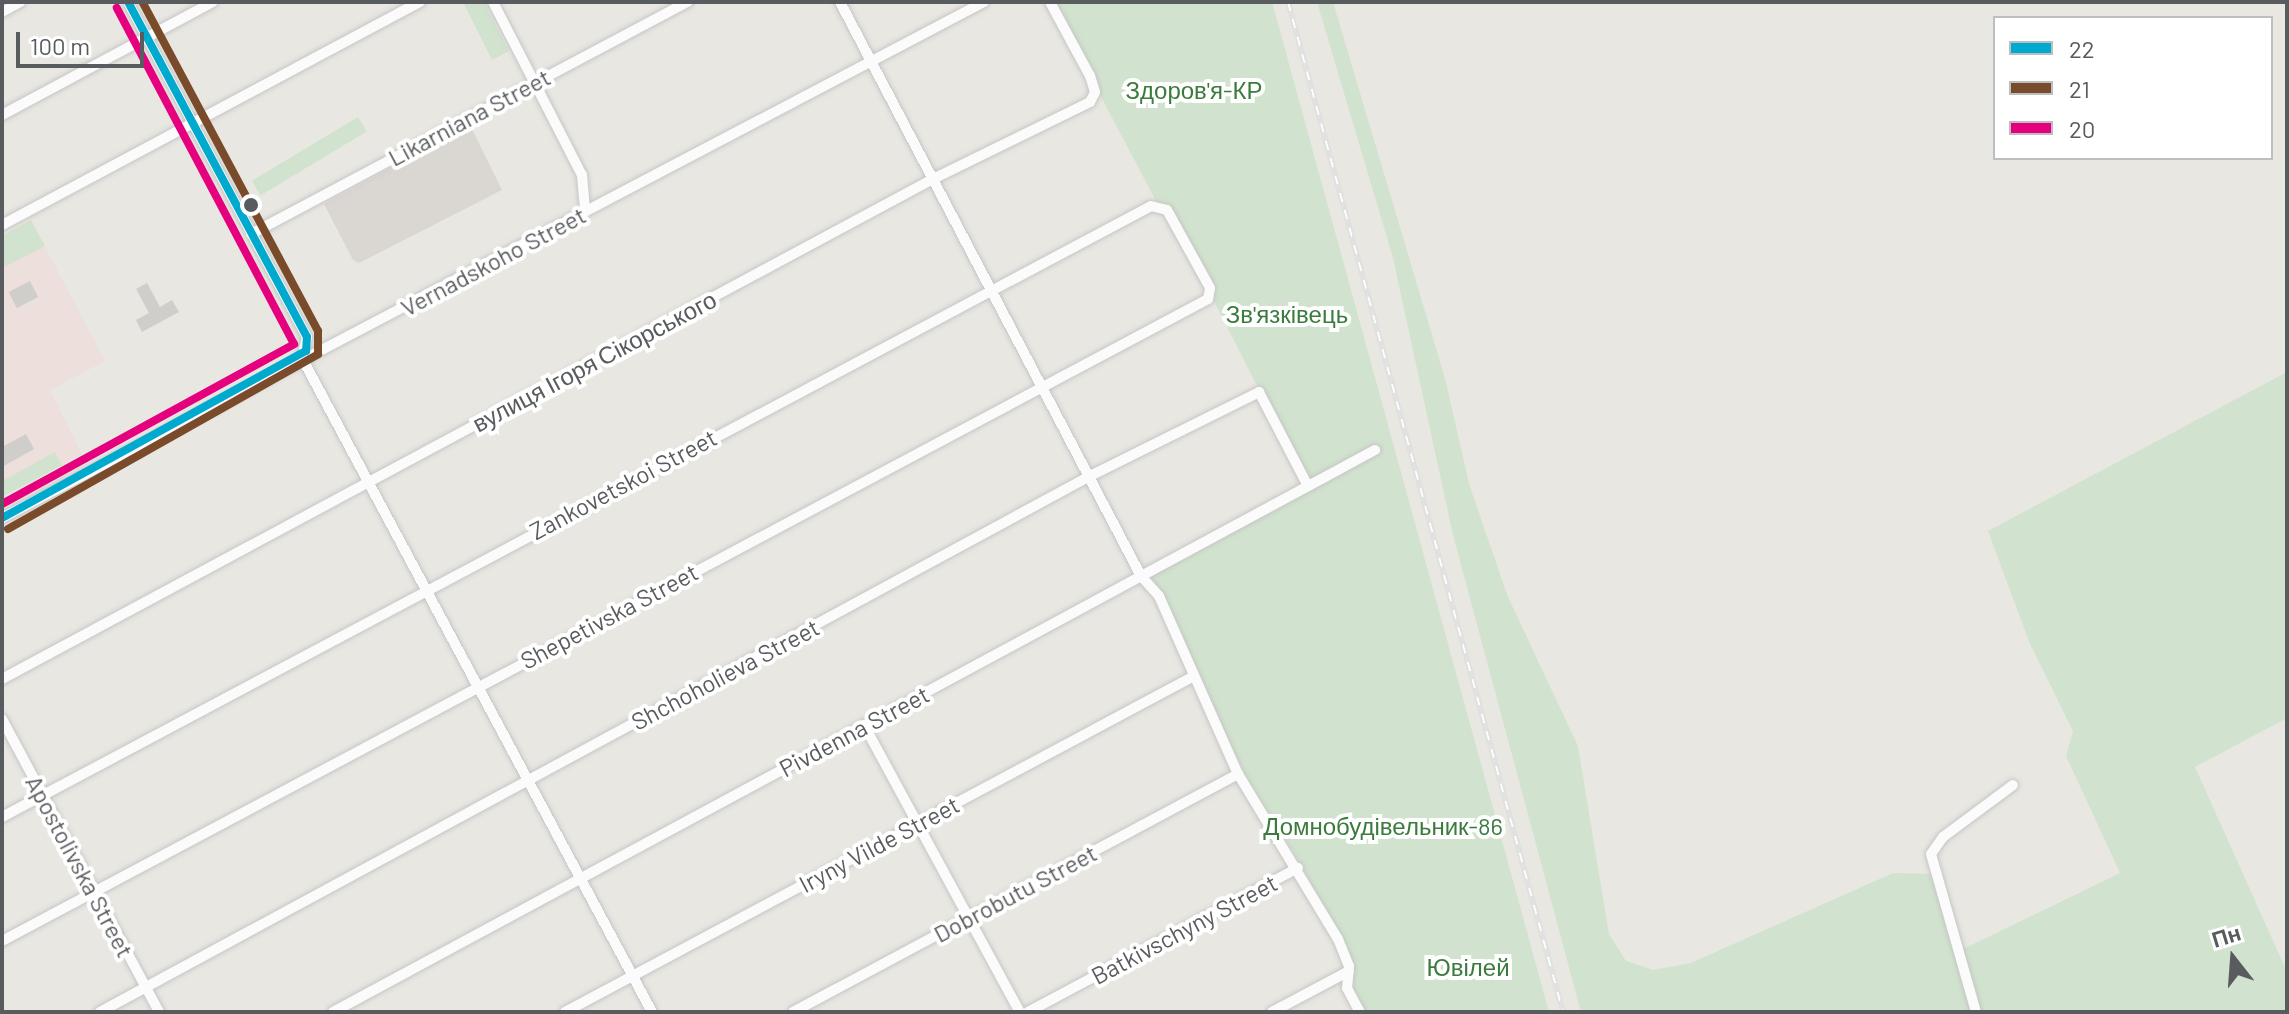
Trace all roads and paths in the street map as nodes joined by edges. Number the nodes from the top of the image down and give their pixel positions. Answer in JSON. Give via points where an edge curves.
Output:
{"nodes":[{"id":1,"x":20,"y":2,"type":"edge"},
{"id":2,"x":128,"y":2,"type":"edge"},
{"id":3,"x":213,"y":2,"type":"edge"},
{"id":4,"x":420,"y":2,"type":"edge"},
{"id":5,"x":493,"y":2,"type":"edge"},
{"id":6,"x":688,"y":2,"type":"edge"},
{"id":7,"x":840,"y":2,"type":"edge"},
{"id":8,"x":984,"y":2,"type":"edge"},
{"id":9,"x":1050,"y":2,"type":"edge"},
{"id":10,"x":2,"y":12,"type":"edge"},
{"id":11,"x":147,"y":37,"type":"junction"},
{"id":12,"x":870,"y":61,"type":"junction"},
{"id":13,"x":533,"y":82,"type":"junction"},
{"id":14,"x":2,"y":115,"type":"edge"},
{"id":15,"x":192,"y":123,"type":"junction"},
{"id":16,"x":933,"y":179,"type":"junction"},
{"id":17,"x":585,"y":212,"type":"junction"},
{"id":18,"x":2,"y":225,"type":"edge"},
{"id":19,"x":251,"y":234,"type":"junction"},
{"id":20,"x":1210,"y":288,"type":"joint"},
{"id":21,"x":993,"y":290,"type":"junction"},
{"id":22,"x":302,"y":358,"type":"junction"},
{"id":23,"x":1042,"y":386,"type":"junction"},
{"id":24,"x":1375,"y":450,"type":"dead end"},
{"id":25,"x":1090,"y":476,"type":"junction"},
{"id":26,"x":368,"y":481,"type":"junction"},
{"id":27,"x":1308,"y":486,"type":"junction"},
{"id":28,"x":2,"y":518,"type":"edge"},
{"id":29,"x":1141,"y":576,"type":"junction"},
{"id":30,"x":425,"y":588,"type":"junction"},
{"id":31,"x":1194,"y":676,"type":"junction"},
{"id":32,"x":2,"y":679,"type":"edge"},
{"id":33,"x":476,"y":686,"type":"junction"},
{"id":34,"x":2,"y":719,"type":"edge"},
{"id":35,"x":864,"y":725,"type":"junction"},
{"id":36,"x":1238,"y":774,"type":"junction"},
{"id":37,"x":525,"y":782,"type":"junction"},
{"id":38,"x":2013,"y":785,"type":"dead end"},
{"id":39,"x":43,"y":795,"type":"junction"},
{"id":40,"x":2,"y":817,"type":"edge"},
{"id":41,"x":918,"y":824,"type":"junction"},
{"id":42,"x":1298,"y":868,"type":"junction"},
{"id":43,"x":579,"y":879,"type":"junction"},
{"id":44,"x":94,"y":891,"type":"junction"},
{"id":45,"x":969,"y":918,"type":"junction"},
{"id":46,"x":2,"y":941,"type":"edge"},
{"id":47,"x":1349,"y":971,"type":"junction"},
{"id":48,"x":632,"y":976,"type":"junction"},
{"id":49,"x":146,"y":987,"type":"junction"},
{"id":50,"x":100,"y":1012,"type":"edge"},
{"id":51,"x":159,"y":1012,"type":"edge"},
{"id":52,"x":333,"y":1012,"type":"edge"},
{"id":53,"x":565,"y":1012,"type":"edge"},
{"id":54,"x":652,"y":1012,"type":"edge"},
{"id":55,"x":793,"y":1012,"type":"edge"},
{"id":56,"x":1020,"y":1012,"type":"edge"},
{"id":57,"x":1028,"y":1012,"type":"edge"},
{"id":58,"x":1272,"y":1012,"type":"edge"},
{"id":59,"x":1360,"y":1012,"type":"edge"},
{"id":60,"x":1976,"y":1012,"type":"edge"}],
"edges":[{"from":1,"to":10,"type":"street"},
{"from":2,"to":11,"type":"street"},
{"from":3,"to":11,"type":"street"},
{"from":4,"to":15,"type":"street"},
{"from":5,"to":13,"type":"street"},
{"from":6,"to":13,"type":"street","name":"Likarniana Street"},
{"from":7,"to":12,"type":"street"},
{"from":8,"to":12,"type":"street","name":"Vernadskoho Street"},
{"from":9,"to":16,"type":"street","name":"вулиця Ігоря Сікорського","via":[[1090,76],[1092,99]]},
{"from":11,"to":14,"type":"street"},
{"from":11,"to":15,"type":"street"},
{"from":12,"to":16,"type":"street"},
{"from":12,"to":17,"type":"street","name":"Vernadskoho Street"},
{"from":13,"to":17,"type":"street","via":[[582,175]]},
{"from":13,"to":19,"type":"street","name":"Likarniana Street"},
{"from":15,"to":18,"type":"street"},
{"from":15,"to":19,"type":"street"},
{"from":16,"to":21,"type":"street"},
{"from":16,"to":26,"type":"street","name":"вулиця Ігоря Сікорського"},
{"from":17,"to":22,"type":"street","name":"Vernadskoho Street"},
{"from":19,"to":22,"type":"street","via":[[307,337]]},
{"from":20,"to":21,"type":"street","name":"Zankovetskoi Street","via":[[1159,205]]},
{"from":20,"to":23,"type":"street","name":"Shepetivska Street","via":[[1208,299]]},
{"from":21,"to":23,"type":"street"},
{"from":21,"to":30,"type":"street","name":"Zankovetskoi Street"},
{"from":22,"to":26,"type":"street"},
{"from":22,"to":28,"type":"street","name":"Vernadskoho Street"},
{"from":23,"to":25,"type":"street"},
{"from":23,"to":33,"type":"street","name":"Shepetivska Street"},
{"from":24,"to":27,"type":"street","name":"Pivdenna Street"},
{"from":25,"to":27,"type":"street","name":"Shchoholieva Street","via":[[1263,392]]},
{"from":25,"to":29,"type":"street"},
{"from":25,"to":37,"type":"street","name":"Shchoholieva Street"},
{"from":26,"to":30,"type":"street"},
{"from":26,"to":32,"type":"street","name":"вулиця Ігоря Сікорського"},
{"from":27,"to":29,"type":"street","name":"Pivdenna Street"},
{"from":29,"to":31,"type":"street","via":[[1159,596]]},
{"from":29,"to":35,"type":"street","name":"Pivdenna Street"},
{"from":30,"to":33,"type":"street"},
{"from":30,"to":39,"type":"street","name":"Zankovetskoi Street"},
{"from":31,"to":36,"type":"street"},
{"from":31,"to":41,"type":"street","name":"Iryny Vilde Street"},
{"from":33,"to":37,"type":"street"},
{"from":33,"to":44,"type":"street","name":"Shepetivska Street"},
{"from":34,"to":39,"type":"street","name":"Apostolivska Street"},
{"from":35,"to":41,"type":"street"},
{"from":35,"to":43,"type":"street","name":"Pivdenna Street"},
{"from":36,"to":42,"type":"street"},
{"from":36,"to":45,"type":"street","name":"Dobrobutu Street"},
{"from":37,"to":43,"type":"street"},
{"from":37,"to":49,"type":"street","name":"Shchoholieva Street"},
{"from":38,"to":60,"type":"street","via":[[1943,837],[1931,854]]},
{"from":39,"to":40,"type":"street","name":"Zankovetskoi Street"},
{"from":39,"to":44,"type":"street","name":"Apostolivska Street"},
{"from":41,"to":45,"type":"street"},
{"from":41,"to":48,"type":"street","name":"Iryny Vilde Street"},
{"from":42,"to":47,"type":"street"},
{"from":42,"to":57,"type":"street","name":"Batkivschyny Street"},
{"from":43,"to":48,"type":"street"},
{"from":43,"to":52,"type":"street","name":"Pivdenna Street"},
{"from":44,"to":46,"type":"street","name":"Shepetivska Street"},
{"from":44,"to":49,"type":"street","name":"Apostolivska Street"},
{"from":45,"to":55,"type":"street","name":"Dobrobutu Street"},
{"from":45,"to":56,"type":"street"},
{"from":47,"to":58,"type":"street"},
{"from":47,"to":59,"type":"street","via":[[1347,988]]},
{"from":48,"to":53,"type":"street","name":"Iryny Vilde Street"},
{"from":48,"to":54,"type":"street"},
{"from":49,"to":50,"type":"street","name":"Shchoholieva Street"},
{"from":49,"to":51,"type":"street","name":"Apostolivska Street"}]}
